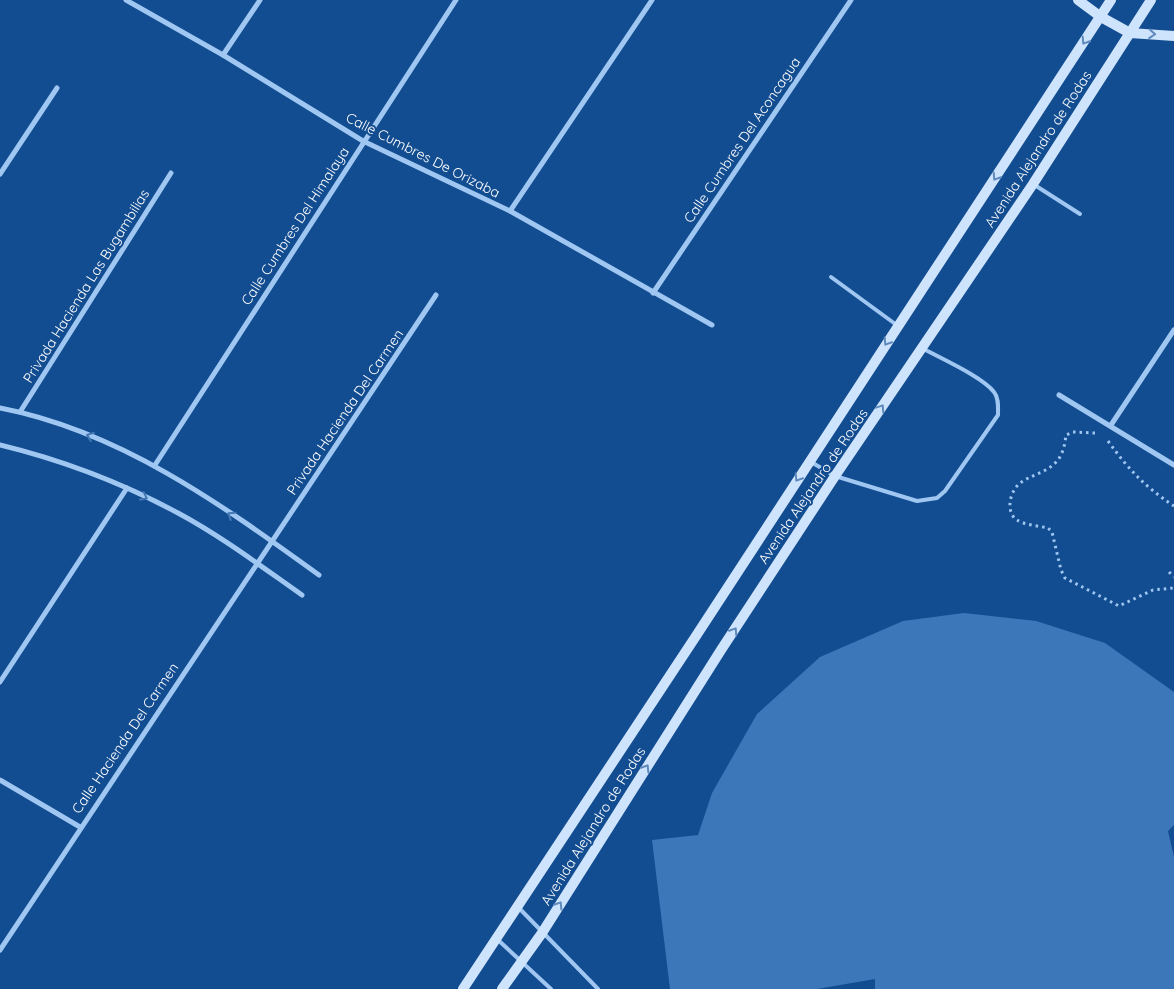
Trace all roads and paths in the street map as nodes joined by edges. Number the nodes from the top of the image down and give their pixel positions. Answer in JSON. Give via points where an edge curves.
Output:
{"nodes":[{"id":1,"x":126,"y":0,"type":"edge"},
{"id":2,"x":260,"y":0,"type":"edge"},
{"id":3,"x":456,"y":0,"type":"edge"},
{"id":4,"x":652,"y":0,"type":"edge"},
{"id":5,"x":851,"y":0,"type":"edge"},
{"id":6,"x":1078,"y":0,"type":"edge"},
{"id":7,"x":1111,"y":0,"type":"edge"},
{"id":8,"x":1151,"y":0,"type":"edge"},
{"id":9,"x":1101,"y":17,"type":"junction"},
{"id":10,"x":1130,"y":33,"type":"junction"},
{"id":11,"x":1174,"y":36,"type":"edge"},
{"id":12,"x":223,"y":55,"type":"junction"},
{"id":13,"x":57,"y":88,"type":"dead end"},
{"id":14,"x":363,"y":141,"type":"junction"},
{"id":15,"x":170,"y":173,"type":"dead end"},
{"id":16,"x":0,"y":174,"type":"edge"},
{"id":17,"x":1033,"y":184,"type":"junction"},
{"id":18,"x":510,"y":211,"type":"junction"},
{"id":19,"x":1080,"y":214,"type":"dead end"},
{"id":20,"x":831,"y":277,"type":"dead end"},
{"id":21,"x":653,"y":293,"type":"junction"},
{"id":22,"x":436,"y":295,"type":"dead end"},
{"id":23,"x":712,"y":325,"type":"dead end"},
{"id":24,"x":898,"y":326,"type":"junction"},
{"id":25,"x":1174,"y":330,"type":"edge"},
{"id":26,"x":922,"y":348,"type":"junction"},
{"id":27,"x":1059,"y":395,"type":"dead end"},
{"id":28,"x":0,"y":408,"type":"edge"},
{"id":29,"x":20,"y":412,"type":"junction"},
{"id":30,"x":1111,"y":425,"type":"junction"},
{"id":31,"x":1097,"y":434,"type":"dead end"},
{"id":32,"x":1104,"y":435,"type":"dead end"},
{"id":33,"x":0,"y":445,"type":"edge"},
{"id":34,"x":809,"y":460,"type":"junction"},
{"id":35,"x":155,"y":465,"type":"junction"},
{"id":36,"x":1174,"y":465,"type":"edge"},
{"id":37,"x":835,"y":476,"type":"junction"},
{"id":38,"x":127,"y":488,"type":"junction"},
{"id":39,"x":1174,"y":506,"type":"edge"},
{"id":40,"x":272,"y":541,"type":"junction"},
{"id":41,"x":256,"y":563,"type":"junction"},
{"id":42,"x":1169,"y":572,"type":"dead end"},
{"id":43,"x":318,"y":575,"type":"dead end"},
{"id":44,"x":1174,"y":577,"type":"edge"},
{"id":45,"x":1174,"y":588,"type":"edge"},
{"id":46,"x":302,"y":595,"type":"dead end"},
{"id":47,"x":0,"y":682,"type":"edge"},
{"id":48,"x":0,"y":780,"type":"edge"},
{"id":49,"x":80,"y":827,"type":"junction"},
{"id":50,"x":518,"y":907,"type":"junction"},
{"id":51,"x":542,"y":932,"type":"junction"},
{"id":52,"x":497,"y":939,"type":"junction"},
{"id":53,"x":0,"y":950,"type":"edge"},
{"id":54,"x":521,"y":962,"type":"junction"},
{"id":55,"x":463,"y":989,"type":"edge"},
{"id":56,"x":502,"y":989,"type":"edge"},
{"id":57,"x":551,"y":989,"type":"edge"},
{"id":58,"x":598,"y":989,"type":"edge"}],
"edges":[{"from":1,"to":12,"type":"street","name":"Calle Cumbres De Orizaba"},
{"from":2,"to":12,"type":"street"},
{"from":3,"to":14,"type":"street","name":"Calle Cumbres Del Himalaya"},
{"from":4,"to":18,"type":"street"},
{"from":5,"to":21,"type":"street","name":"Calle Cumbres Del Aconcagua"},
{"from":6,"to":9,"type":"street"},
{"from":7,"to":9,"type":"street","name":"Avenida Alejandro de Rodas"},
{"from":8,"to":10,"type":"street","name":"Avenida Alejandro de Rodas"},
{"from":9,"to":10,"type":"street"},
{"from":9,"to":24,"type":"street","name":"Avenida Alejandro de Rodas","one_way":true},
{"from":10,"to":11,"type":"street","one_way":true},
{"from":10,"to":17,"type":"street","name":"Avenida Alejandro de Rodas"},
{"from":12,"to":14,"type":"street","name":"Calle Cumbres De Orizaba"},
{"from":13,"to":16,"type":"street"},
{"from":14,"to":18,"type":"street","name":"Calle Cumbres De Orizaba"},
{"from":14,"to":35,"type":"street","name":"Calle Cumbres Del Himalaya"},
{"from":15,"to":29,"type":"street","name":"Privada Hacienda Las Bugambilias"},
{"from":17,"to":19,"type":"lane"},
{"from":17,"to":26,"type":"street","name":"Avenida Alejandro de Rodas"},
{"from":18,"to":21,"type":"street","name":"Calle Cumbres De Orizaba"},
{"from":20,"to":24,"type":"lane"},
{"from":21,"to":23,"type":"street","name":"Calle Cumbres De Orizaba"},
{"from":22,"to":40,"type":"street","name":"Privada Hacienda Del Carmen"},
{"from":24,"to":34,"type":"street","name":"Avenida Alejandro de Rodas","one_way":true},
{"from":25,"to":30,"type":"street"},
{"from":37,"to":26,"type":"street","name":"Avenida Alejandro de Rodas","one_way":true},
{"from":26,"to":37,"type":"lane","via":[[984,382],[995,392],[998,415],[937,498],[917,500]]},
{"from":27,"to":30,"type":"street"},
{"from":28,"to":29,"type":"street"},
{"from":35,"to":29,"type":"street","one_way":true,"via":[[90,436]]},
{"from":30,"to":36,"type":"street"},
{"from":31,"to":45,"type":"path","via":[[1073,432],[1066,435],[1060,459],[1045,472],[1018,484],[1013,491],[1011,513],[1018,520],[1048,528],[1065,578],[1114,604],[1125,605],[1153,590]]},
{"from":32,"to":39,"type":"path","via":[[1148,489]]},
{"from":33,"to":38,"type":"street","via":[[48,456]]},
{"from":34,"to":37,"type":"lane"},
{"from":34,"to":50,"type":"street","name":"Avenida Alejandro de Rodas","one_way":true},
{"from":40,"to":35,"type":"street","one_way":true},
{"from":51,"to":37,"type":"street","name":"Avenida Alejandro de Rodas","one_way":true},
{"from":38,"to":41,"type":"street","one_way":true,"via":[[179,513]]},
{"from":38,"to":47,"type":"street"},
{"from":40,"to":41,"type":"street","name":"Calle Hacienda Del Carmen"},
{"from":40,"to":43,"type":"street"},
{"from":41,"to":46,"type":"street"},
{"from":41,"to":49,"type":"street","name":"Calle Hacienda Del Carmen"},
{"from":42,"to":44,"type":"path"},
{"from":48,"to":49,"type":"street"},
{"from":49,"to":53,"type":"street","name":"Calle Hacienda Del Carmen"},
{"from":50,"to":51,"type":"lane"},
{"from":50,"to":52,"type":"street","name":"Avenida Alejandro de Rodas"},
{"from":51,"to":54,"type":"street","name":"Avenida Alejandro de Rodas"},
{"from":51,"to":58,"type":"lane"},
{"from":52,"to":54,"type":"lane"},
{"from":52,"to":55,"type":"street","name":"Avenida Alejandro de Rodas"},
{"from":54,"to":56,"type":"street","name":"Avenida Alejandro de Rodas"},
{"from":54,"to":57,"type":"lane"}]}
